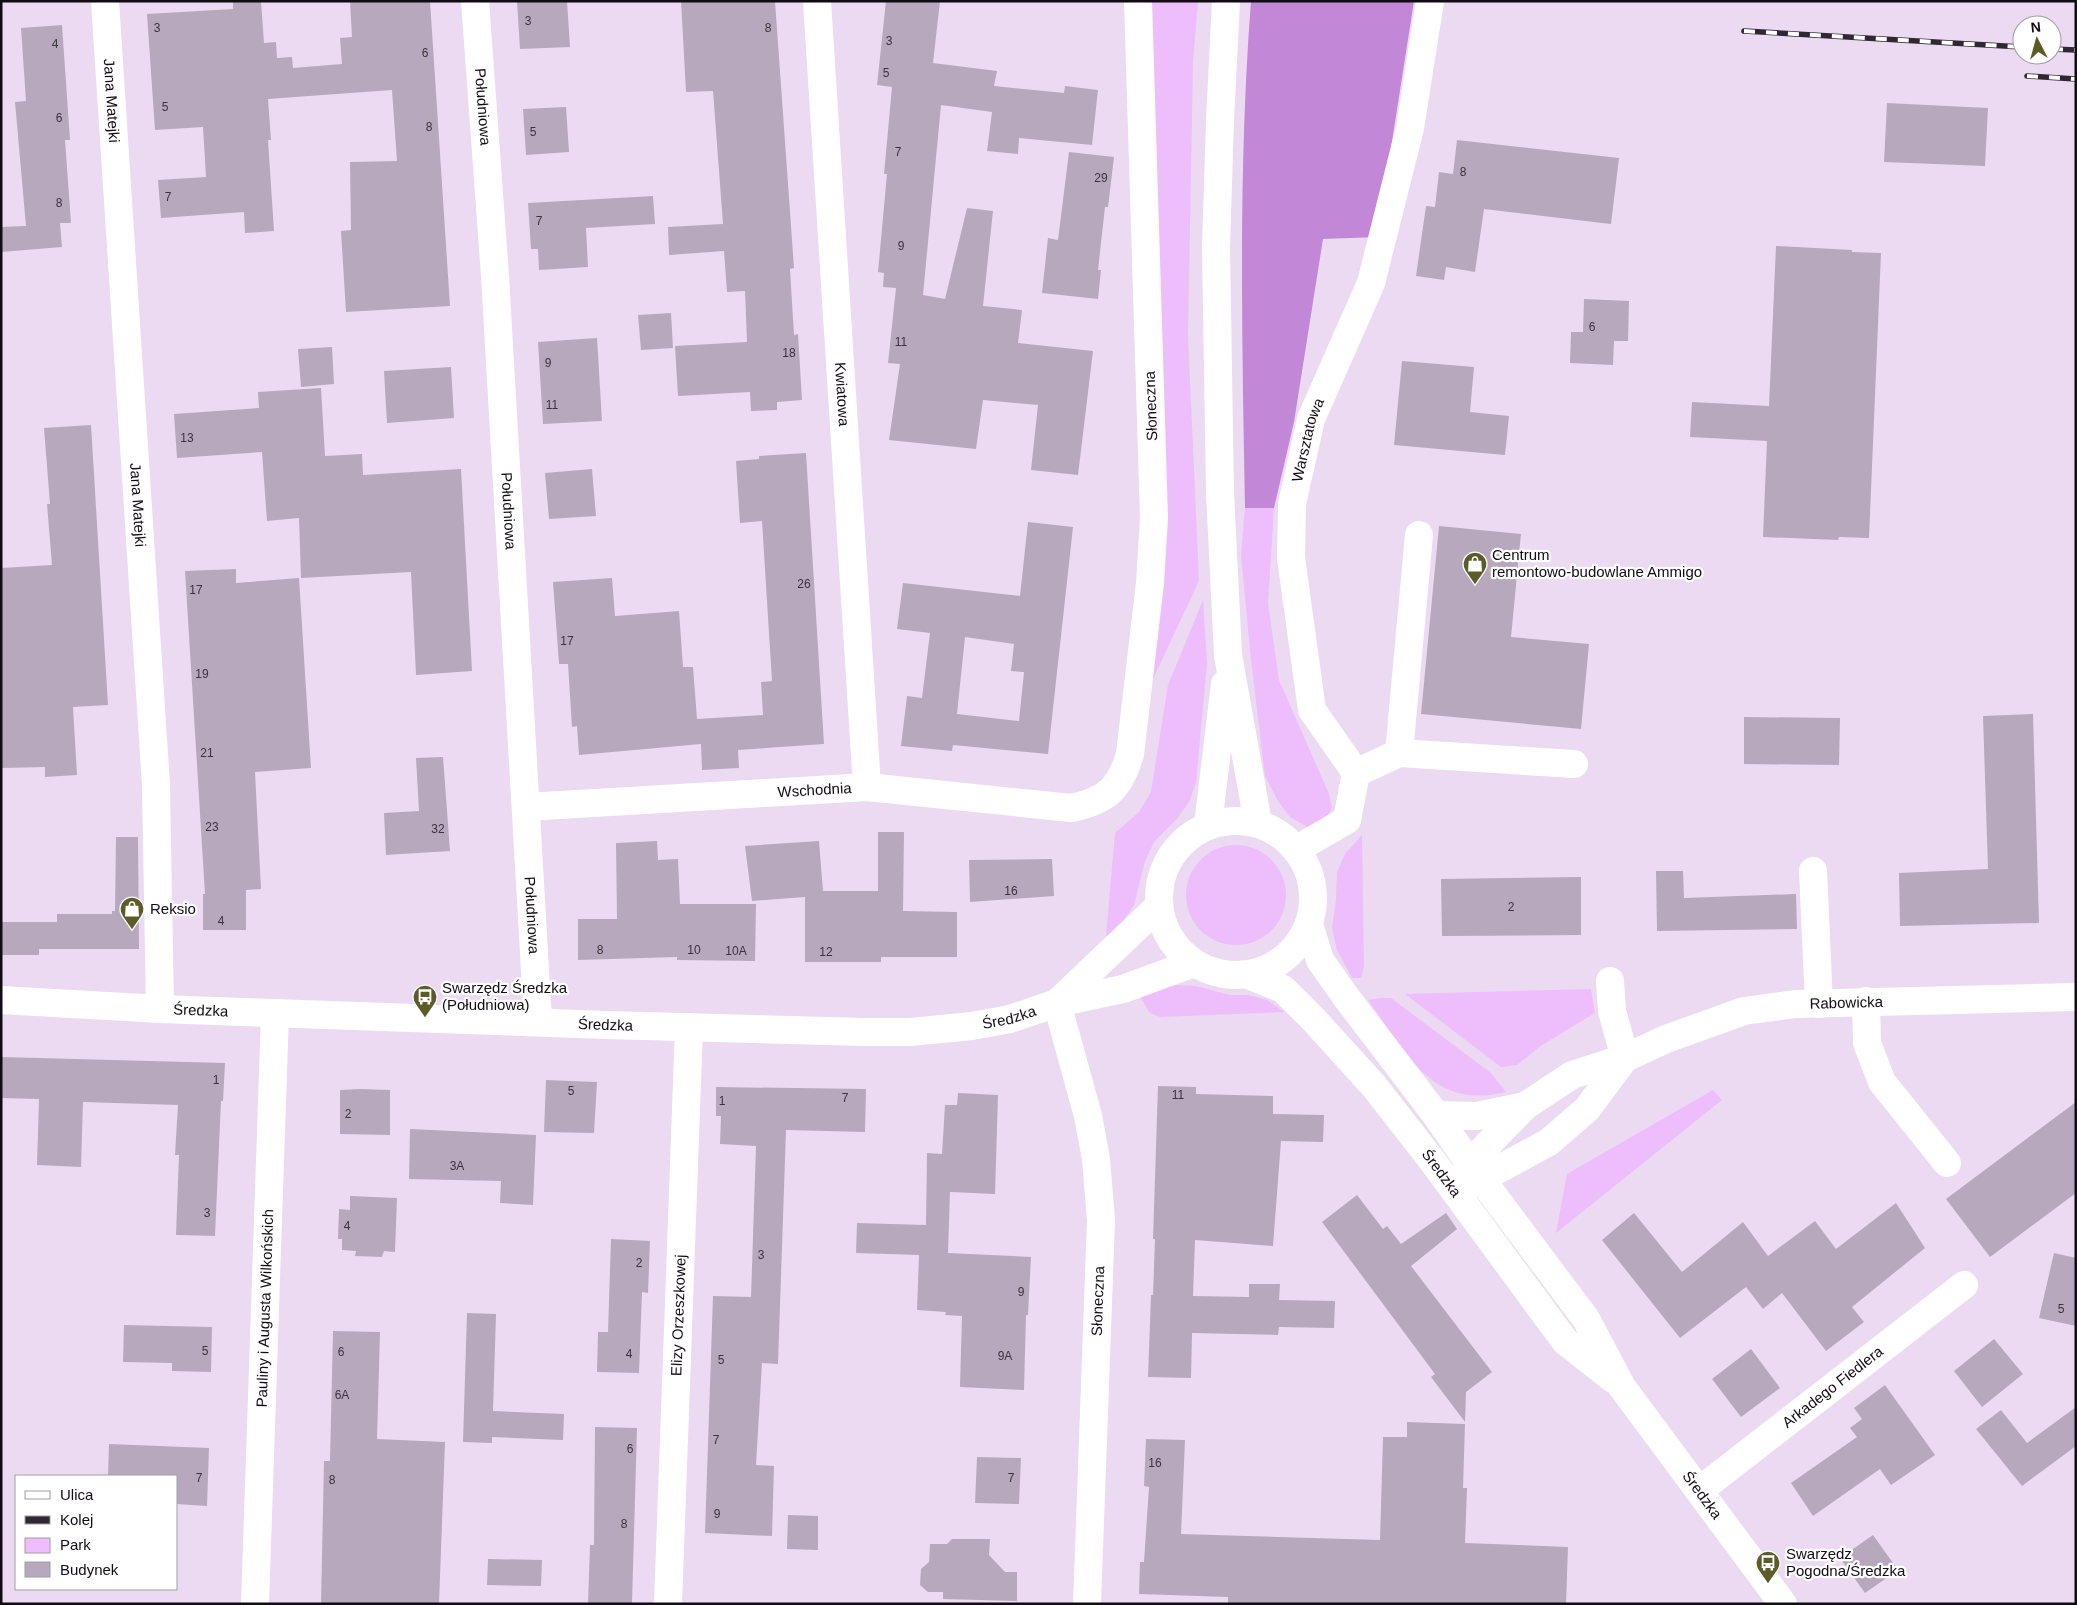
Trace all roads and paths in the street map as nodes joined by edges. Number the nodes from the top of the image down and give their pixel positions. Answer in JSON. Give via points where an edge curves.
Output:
{"nodes":[{"id":1,"x":105,"y":1,"type":"edge"},
{"id":2,"x":474,"y":1,"type":"edge"},
{"id":3,"x":817,"y":1,"type":"edge"},
{"id":4,"x":1138,"y":1,"type":"edge"},
{"id":5,"x":1226,"y":1,"type":"edge"},
{"id":6,"x":1430,"y":1,"type":"edge"},
{"id":7,"x":1419,"y":535,"type":"dead end"},
{"id":8,"x":1228,"y":655,"type":"junction"},
{"id":9,"x":1399,"y":753,"type":"junction"},
{"id":10,"x":1574,"y":764,"type":"dead end"},
{"id":11,"x":1356,"y":773,"type":"junction"},
{"id":12,"x":867,"y":787,"type":"junction"},
{"id":13,"x":1101,"y":799,"type":"joint"},
{"id":14,"x":526,"y":807,"type":"junction"},
{"id":15,"x":1258,"y":823,"type":"junction"},
{"id":16,"x":1208,"y":825,"type":"junction"},
{"id":17,"x":1297,"y":849,"type":"junction"},
{"id":18,"x":1813,"y":871,"type":"dead end"},
{"id":19,"x":1159,"y":906,"type":"junction"},
{"id":20,"x":1309,"y":924,"type":"junction"},
{"id":21,"x":1194,"y":963,"type":"junction"},
{"id":22,"x":1248,"y":975,"type":"junction"},
{"id":23,"x":1610,"y":980,"type":"dead end"},
{"id":24,"x":2076,"y":996,"type":"edge"},
{"id":25,"x":1,"y":1000,"type":"edge"},
{"id":26,"x":1866,"y":1001,"type":"junction"},
{"id":27,"x":1057,"y":1003,"type":"junction"},
{"id":28,"x":1819,"y":1004,"type":"junction"},
{"id":29,"x":160,"y":1009,"type":"junction"},
{"id":30,"x":275,"y":1013,"type":"junction"},
{"id":31,"x":538,"y":1022,"type":"junction"},
{"id":32,"x":689,"y":1027,"type":"junction"},
{"id":33,"x":1625,"y":1058,"type":"junction"},
{"id":34,"x":1525,"y":1106,"type":"junction"},
{"id":35,"x":1436,"y":1115,"type":"junction"},
{"id":36,"x":1947,"y":1163,"type":"dead end"},
{"id":37,"x":1476,"y":1171,"type":"junction"},
{"id":38,"x":1456,"y":1192,"type":"junction"},
{"id":39,"x":1964,"y":1285,"type":"dead end"},
{"id":40,"x":1622,"y":1386,"type":"junction"},
{"id":41,"x":1700,"y":1490,"type":"junction"},
{"id":42,"x":255,"y":1604,"type":"edge"},
{"id":43,"x":668,"y":1604,"type":"edge"},
{"id":44,"x":1087,"y":1604,"type":"edge"},
{"id":45,"x":1783,"y":1604,"type":"edge"}],
"edges":[{"from":1,"to":29,"type":"street","name":"Jana Matejki","via":[[156,785]]},
{"from":2,"to":14,"type":"street","name":"Południowa","via":[[495,276]]},
{"from":3,"to":12,"type":"street","name":"Kwiatowa"},
{"from":4,"to":13,"type":"street","name":"Słoneczna","via":[[1154,518],[1130,754],[1117,784]]},
{"from":5,"to":8,"type":"street","via":[[1216,322]]},
{"from":6,"to":11,"type":"street","name":"Warsztatowa","via":[[1410,128],[1371,283],[1311,419],[1292,504],[1291,558],[1312,710]]},
{"from":7,"to":9,"type":"street"},
{"from":8,"to":15,"type":"street"},
{"from":8,"to":16,"type":"street"},
{"from":9,"to":10,"type":"street"},
{"from":9,"to":11,"type":"street"},
{"from":11,"to":17,"type":"street","via":[[1347,820]]},
{"from":12,"to":13,"type":"street","name":"Wschodnia","via":[[1071,808]]},
{"from":12,"to":14,"type":"street","name":"Wschodnia"},
{"from":14,"to":31,"type":"street","name":"Południowa"},
{"from":15,"to":16,"type":"street","via":[[1233,820]]},
{"from":15,"to":17,"type":"street","via":[[1279,833]]},
{"from":16,"to":19,"type":"street","via":[[1191,835],[1172,854],[1159,885]]},
{"from":17,"to":20,"type":"street","via":[[1312,879],[1313,913]]},
{"from":18,"to":28,"type":"street"},
{"from":19,"to":21,"type":"street","via":[[1176,947]]},
{"from":19,"to":27,"type":"street","name":"Średzka"},
{"from":20,"to":22,"type":"street","via":[[1288,956],[1276,965]]},
{"from":20,"to":35,"type":"street","name":"Średzka","via":[[1320,960]]},
{"from":21,"to":22,"type":"street","via":[[1220,974]]},
{"from":21,"to":27,"type":"street","name":"Średzka","via":[[1123,989]]},
{"from":22,"to":38,"type":"street","name":"Średzka","via":[[1283,989],[1314,1020],[1374,1086]]},
{"from":23,"to":33,"type":"street","via":[[1612,1011]]},
{"from":24,"to":26,"type":"street","name":"Rabowicka"},
{"from":25,"to":29,"type":"street","name":"Średzka"},
{"from":26,"to":28,"type":"street","name":"Rabowicka"},
{"from":26,"to":36,"type":"street","via":[[1867,1043],[1882,1082]]},
{"from":27,"to":32,"type":"street","name":"Średzka","via":[[1010,1019],[910,1032]]},
{"from":27,"to":44,"type":"street","name":"Słoneczna","via":[[1088,1116],[1101,1220]]},
{"from":28,"to":33,"type":"street","name":"Rabowicka","via":[[1744,1011],[1666,1039]]},
{"from":29,"to":30,"type":"street","name":"Średzka"},
{"from":30,"to":31,"type":"street","name":"Średzka"},
{"from":30,"to":42,"type":"street","name":"Pauliny i Augusta Wilkońskich"},
{"from":31,"to":32,"type":"street","name":"Średzka"},
{"from":32,"to":43,"type":"street","name":"Elizy Orzeszkowej"},
{"from":33,"to":34,"type":"street","name":"Rabowicka","via":[[1572,1076]]},
{"from":33,"to":37,"type":"street","name":"Rabowicka","via":[[1587,1109],[1549,1142]]},
{"from":34,"to":35,"type":"street","name":"Rabowicka","via":[[1477,1116]]},
{"from":34,"to":37,"type":"street","name":"Rabowicka"},
{"from":35,"to":37,"type":"street","name":"Średzka"},
{"from":37,"to":38,"type":"street","name":"Rabowicka"},
{"from":37,"to":40,"type":"street","name":"Średzka","via":[[1586,1319]]},
{"from":38,"to":40,"type":"street","name":"Średzka","via":[[1565,1341]]},
{"from":39,"to":41,"type":"street","name":"Arkadego Fiedlera"},
{"from":40,"to":41,"type":"street","name":"Średzka"},
{"from":41,"to":45,"type":"street","name":"Średzka"}]}
